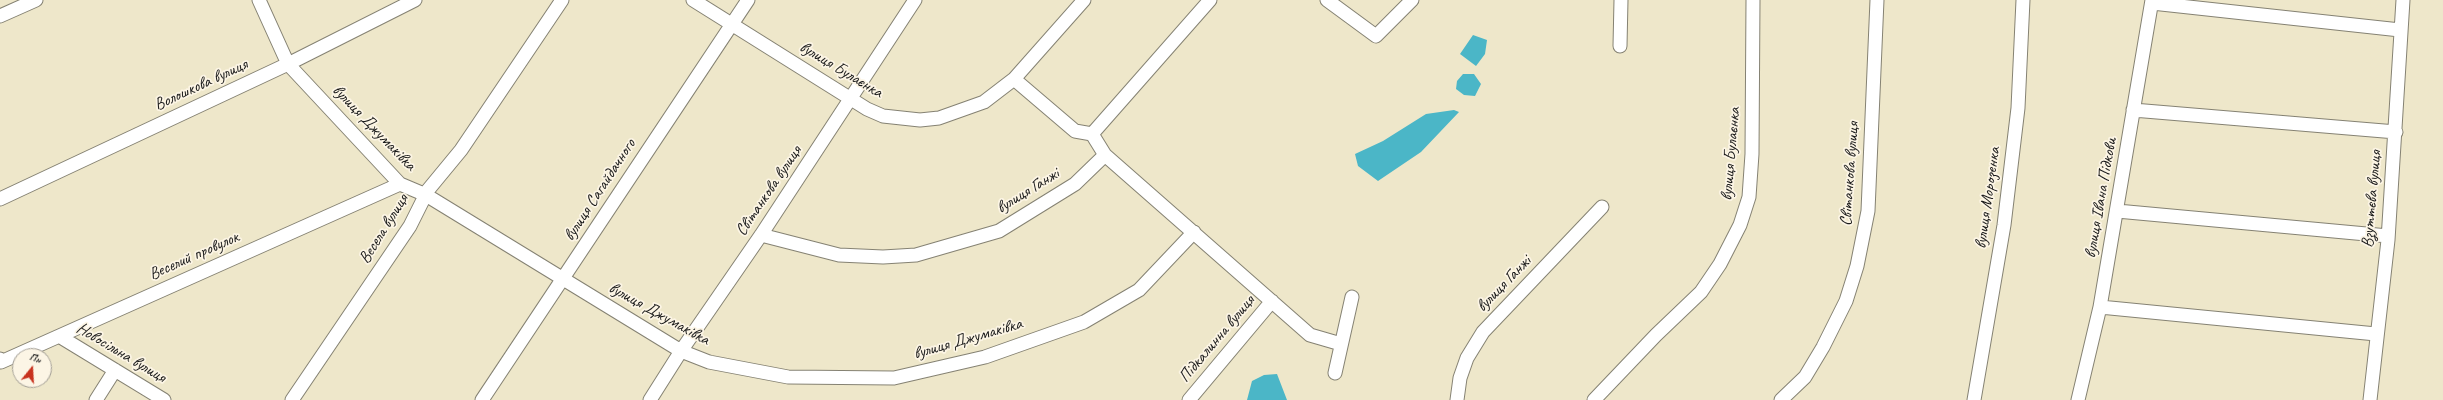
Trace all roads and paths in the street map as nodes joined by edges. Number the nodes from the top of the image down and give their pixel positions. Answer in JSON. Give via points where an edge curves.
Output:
{"nodes":[{"id":1,"x":36,"y":0,"type":"edge"},
{"id":2,"x":259,"y":0,"type":"edge"},
{"id":3,"x":415,"y":0,"type":"edge"},
{"id":4,"x":562,"y":0,"type":"edge"},
{"id":5,"x":693,"y":0,"type":"edge"},
{"id":6,"x":748,"y":0,"type":"edge"},
{"id":7,"x":915,"y":0,"type":"edge"},
{"id":8,"x":1084,"y":0,"type":"edge"},
{"id":9,"x":1210,"y":0,"type":"edge"},
{"id":10,"x":1328,"y":0,"type":"edge"},
{"id":11,"x":1412,"y":0,"type":"edge"},
{"id":12,"x":1621,"y":0,"type":"edge"},
{"id":13,"x":1754,"y":0,"type":"edge"},
{"id":14,"x":1877,"y":0,"type":"edge"},
{"id":15,"x":2023,"y":0,"type":"edge"},
{"id":16,"x":2403,"y":0,"type":"edge"},
{"id":17,"x":2152,"y":1,"type":"edge"},
{"id":18,"x":0,"y":16,"type":"edge"},
{"id":19,"x":731,"y":24,"type":"junction"},
{"id":20,"x":2400,"y":30,"type":"junction"},
{"id":21,"x":1620,"y":46,"type":"dead end"},
{"id":22,"x":288,"y":64,"type":"junction"},
{"id":23,"x":1014,"y":79,"type":"junction"},
{"id":24,"x":850,"y":100,"type":"junction"},
{"id":25,"x":2134,"y":110,"type":"junction"},
{"id":26,"x":2396,"y":132,"type":"junction"},
{"id":27,"x":1092,"y":134,"type":"junction"},
{"id":28,"x":1105,"y":155,"type":"junction"},
{"id":29,"x":400,"y":184,"type":"junction"},
{"id":30,"x":426,"y":195,"type":"junction"},
{"id":31,"x":0,"y":199,"type":"edge"},
{"id":32,"x":1602,"y":207,"type":"dead end"},
{"id":33,"x":2117,"y":211,"type":"junction"},
{"id":34,"x":1194,"y":232,"type":"junction"},
{"id":35,"x":762,"y":236,"type":"junction"},
{"id":36,"x":2388,"y":236,"type":"junction"},
{"id":37,"x":563,"y":279,"type":"junction"},
{"id":38,"x":1352,"y":297,"type":"dead end"},
{"id":39,"x":1272,"y":301,"type":"junction"},
{"id":40,"x":2100,"y":307,"type":"junction"},
{"id":41,"x":2376,"y":334,"type":"junction"},
{"id":42,"x":59,"y":336,"type":"junction"},
{"id":43,"x":1341,"y":344,"type":"junction"},
{"id":44,"x":681,"y":351,"type":"junction"},
{"id":45,"x":1,"y":360,"type":"edge"},
{"id":46,"x":115,"y":370,"type":"junction"},
{"id":47,"x":1335,"y":373,"type":"dead end"},
{"id":48,"x":96,"y":400,"type":"edge"},
{"id":49,"x":164,"y":400,"type":"edge"},
{"id":50,"x":292,"y":400,"type":"edge"},
{"id":51,"x":482,"y":400,"type":"edge"},
{"id":52,"x":650,"y":400,"type":"edge"},
{"id":53,"x":1189,"y":400,"type":"edge"},
{"id":54,"x":1457,"y":400,"type":"edge"},
{"id":55,"x":1594,"y":400,"type":"edge"},
{"id":56,"x":1781,"y":400,"type":"edge"},
{"id":57,"x":1974,"y":400,"type":"edge"},
{"id":58,"x":2078,"y":400,"type":"edge"},
{"id":59,"x":2370,"y":400,"type":"edge"}],
"edges":[{"from":1,"to":18,"type":"street"},
{"from":2,"to":22,"type":"street","name":"вулиця Джумаківка"},
{"from":3,"to":22,"type":"street","name":"Волошкова вулиця"},
{"from":4,"to":30,"type":"street","name":"Весела вулиця","via":[[461,150]]},
{"from":5,"to":19,"type":"street","name":"вулиця Булаєнка"},
{"from":6,"to":19,"type":"street","name":"вулиця Сагайдачного"},
{"from":7,"to":24,"type":"street","name":"Світанкова вулиця"},
{"from":8,"to":23,"type":"street","name":"вулиця Булаєнка"},
{"from":9,"to":27,"type":"street"},
{"from":10,"to":11,"type":"street","via":[[1376,36]]},
{"from":12,"to":21,"type":"street"},
{"from":13,"to":55,"type":"street","name":"вулиця Булаєнка","via":[[1752,154],[1749,197],[1740,225],[1720,264],[1701,292]]},
{"from":14,"to":56,"type":"street","name":"Світанкова вулиця","via":[[1868,211],[1857,266],[1846,301],[1823,347],[1805,377]]},
{"from":15,"to":57,"type":"street","name":"вулиця Морозенка","via":[[2018,108],[2004,217]]},
{"from":16,"to":20,"type":"street","name":"Взуттєва вулиця"},
{"from":17,"to":20,"type":"street"},
{"from":17,"to":25,"type":"street","name":"вулиця Івана Підкови"},
{"from":19,"to":24,"type":"street","name":"вулиця Булаєнка"},
{"from":19,"to":37,"type":"street","name":"вулиця Сагайдачного"},
{"from":20,"to":26,"type":"street","name":"Взуттєва вулиця"},
{"from":22,"to":29,"type":"street","name":"вулиця Джумаківка"},
{"from":22,"to":31,"type":"street","name":"Волошкова вулиця"},
{"from":23,"to":24,"type":"street","name":"вулиця Булаєнка","via":[[984,102],[939,118],[920,120],[883,116]]},
{"from":23,"to":27,"type":"street","via":[[1075,131]]},
{"from":24,"to":35,"type":"street","name":"Світанкова вулиця"},
{"from":25,"to":26,"type":"street"},
{"from":25,"to":33,"type":"street","name":"вулиця Івана Підкови"},
{"from":26,"to":36,"type":"street","name":"Взуттєва вулиця"},
{"from":27,"to":28,"type":"street"},
{"from":28,"to":34,"type":"street"},
{"from":28,"to":35,"type":"street","name":"вулиця Ганжі","via":[[1075,184],[1000,230],[916,255],[839,255]]},
{"from":29,"to":30,"type":"street","name":"вулиця Джумаківка"},
{"from":29,"to":42,"type":"street","name":"Веселий провулок"},
{"from":30,"to":37,"type":"street","name":"вулиця Джумаківка"},
{"from":30,"to":50,"type":"street","name":"Весела вулиця","via":[[410,226]]},
{"from":32,"to":54,"type":"street","name":"вулиця Ганжі","via":[[1483,332],[1467,358],[1460,378]]},
{"from":33,"to":36,"type":"street"},
{"from":33,"to":40,"type":"street","name":"вулиця Івана Підкови"},
{"from":34,"to":39,"type":"street"},
{"from":34,"to":44,"type":"street","name":"вулиця Джумаківка","via":[[1139,290],[1084,322],[985,357],[894,378],[788,377],[709,362]]},
{"from":35,"to":44,"type":"street","name":"Світанкова вулиця"},
{"from":36,"to":41,"type":"street","name":"Взуттєва вулиця"},
{"from":37,"to":44,"type":"street","name":"вулиця Джумаківка"},
{"from":37,"to":51,"type":"street","name":"вулиця Сагайдачного"},
{"from":38,"to":43,"type":"street"},
{"from":39,"to":43,"type":"street","via":[[1310,335]]},
{"from":39,"to":53,"type":"street","name":"Підкалинна вулиця"},
{"from":40,"to":41,"type":"street"},
{"from":40,"to":58,"type":"street","name":"вулиця Івана Підкови"},
{"from":41,"to":59,"type":"street","name":"Взуттєва вулиця"},
{"from":42,"to":45,"type":"street","name":"Веселий провулок"},
{"from":42,"to":46,"type":"street","name":"Новосільна вулиця"},
{"from":43,"to":47,"type":"street"},
{"from":44,"to":52,"type":"street","name":"Світанкова вулиця"},
{"from":46,"to":48,"type":"street"},
{"from":46,"to":49,"type":"street","name":"Новосільна вулиця"}]}
